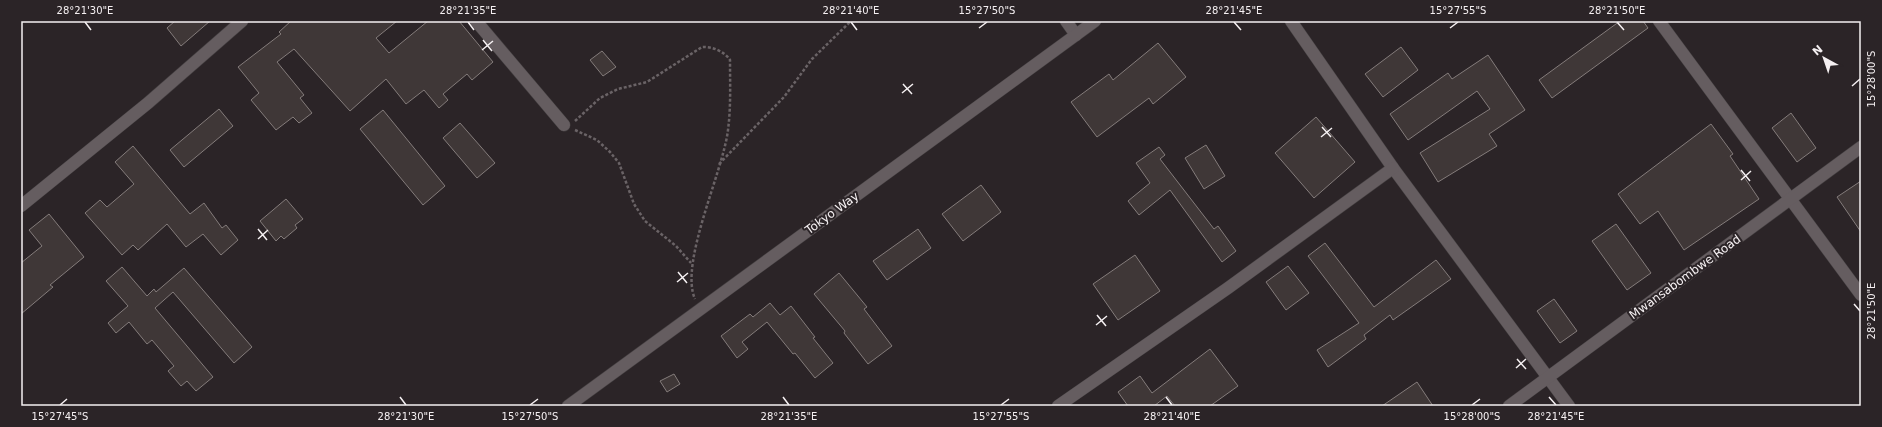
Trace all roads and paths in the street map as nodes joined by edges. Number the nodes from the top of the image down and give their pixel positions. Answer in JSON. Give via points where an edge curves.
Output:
{"nodes":[{"id":1,"x":242,"y":21,"type":"edge"},
{"id":2,"x":476,"y":21,"type":"edge"},
{"id":3,"x":851,"y":21,"type":"edge"},
{"id":4,"x":1066,"y":21,"type":"edge"},
{"id":5,"x":1095,"y":21,"type":"edge"},
{"id":6,"x":1291,"y":21,"type":"edge"},
{"id":7,"x":1659,"y":21,"type":"edge"},
{"id":8,"x":1076,"y":35,"type":"junction"},
{"id":9,"x":567,"y":126,"type":"junction"},
{"id":10,"x":1861,"y":147,"type":"edge"},
{"id":11,"x":719,"y":164,"type":"junction"},
{"id":12,"x":1393,"y":168,"type":"junction"},
{"id":13,"x":1790,"y":199,"type":"junction"},
{"id":14,"x":21,"y":206,"type":"edge"},
{"id":15,"x":692,"y":263,"type":"junction"},
{"id":16,"x":1861,"y":296,"type":"edge"},
{"id":17,"x":701,"y":309,"type":"junction"},
{"id":18,"x":1548,"y":378,"type":"junction"},
{"id":19,"x":568,"y":406,"type":"edge"},
{"id":20,"x":1058,"y":406,"type":"edge"},
{"id":21,"x":1509,"y":406,"type":"edge"},
{"id":22,"x":1569,"y":406,"type":"edge"}],
"edges":[{"from":1,"to":14,"type":"street","via":[[148,103]]},
{"from":2,"to":9,"type":"street"},
{"from":3,"to":11,"type":"path","via":[[812,59],[784,97]]},
{"from":4,"to":8,"type":"street"},
{"from":5,"to":8,"type":"street","name":"Tokyo Way"},
{"from":6,"to":12,"type":"street"},
{"from":7,"to":13,"type":"street"},
{"from":8,"to":17,"type":"street","name":"Tokyo Way"},
{"from":9,"to":11,"type":"path","via":[[600,98],[618,89],[647,82],[707,46],[727,55],[730,60],[728,131]]},
{"from":9,"to":15,"type":"path","via":[[593,137],[610,152],[619,163],[634,204],[644,221],[676,246]]},
{"from":10,"to":13,"type":"street","name":"Mwansabombwe Road"},
{"from":11,"to":15,"type":"path"},
{"from":12,"to":18,"type":"street"},
{"from":12,"to":20,"type":"street","via":[[1228,288]]},
{"from":13,"to":16,"type":"street"},
{"from":13,"to":18,"type":"street","name":"Mwansabombwe Road"},
{"from":15,"to":17,"type":"path","via":[[692,292]]},
{"from":17,"to":19,"type":"street","name":"Tokyo Way"},
{"from":18,"to":21,"type":"street","name":"Mwansabombwe Road"},
{"from":18,"to":22,"type":"street"}]}
